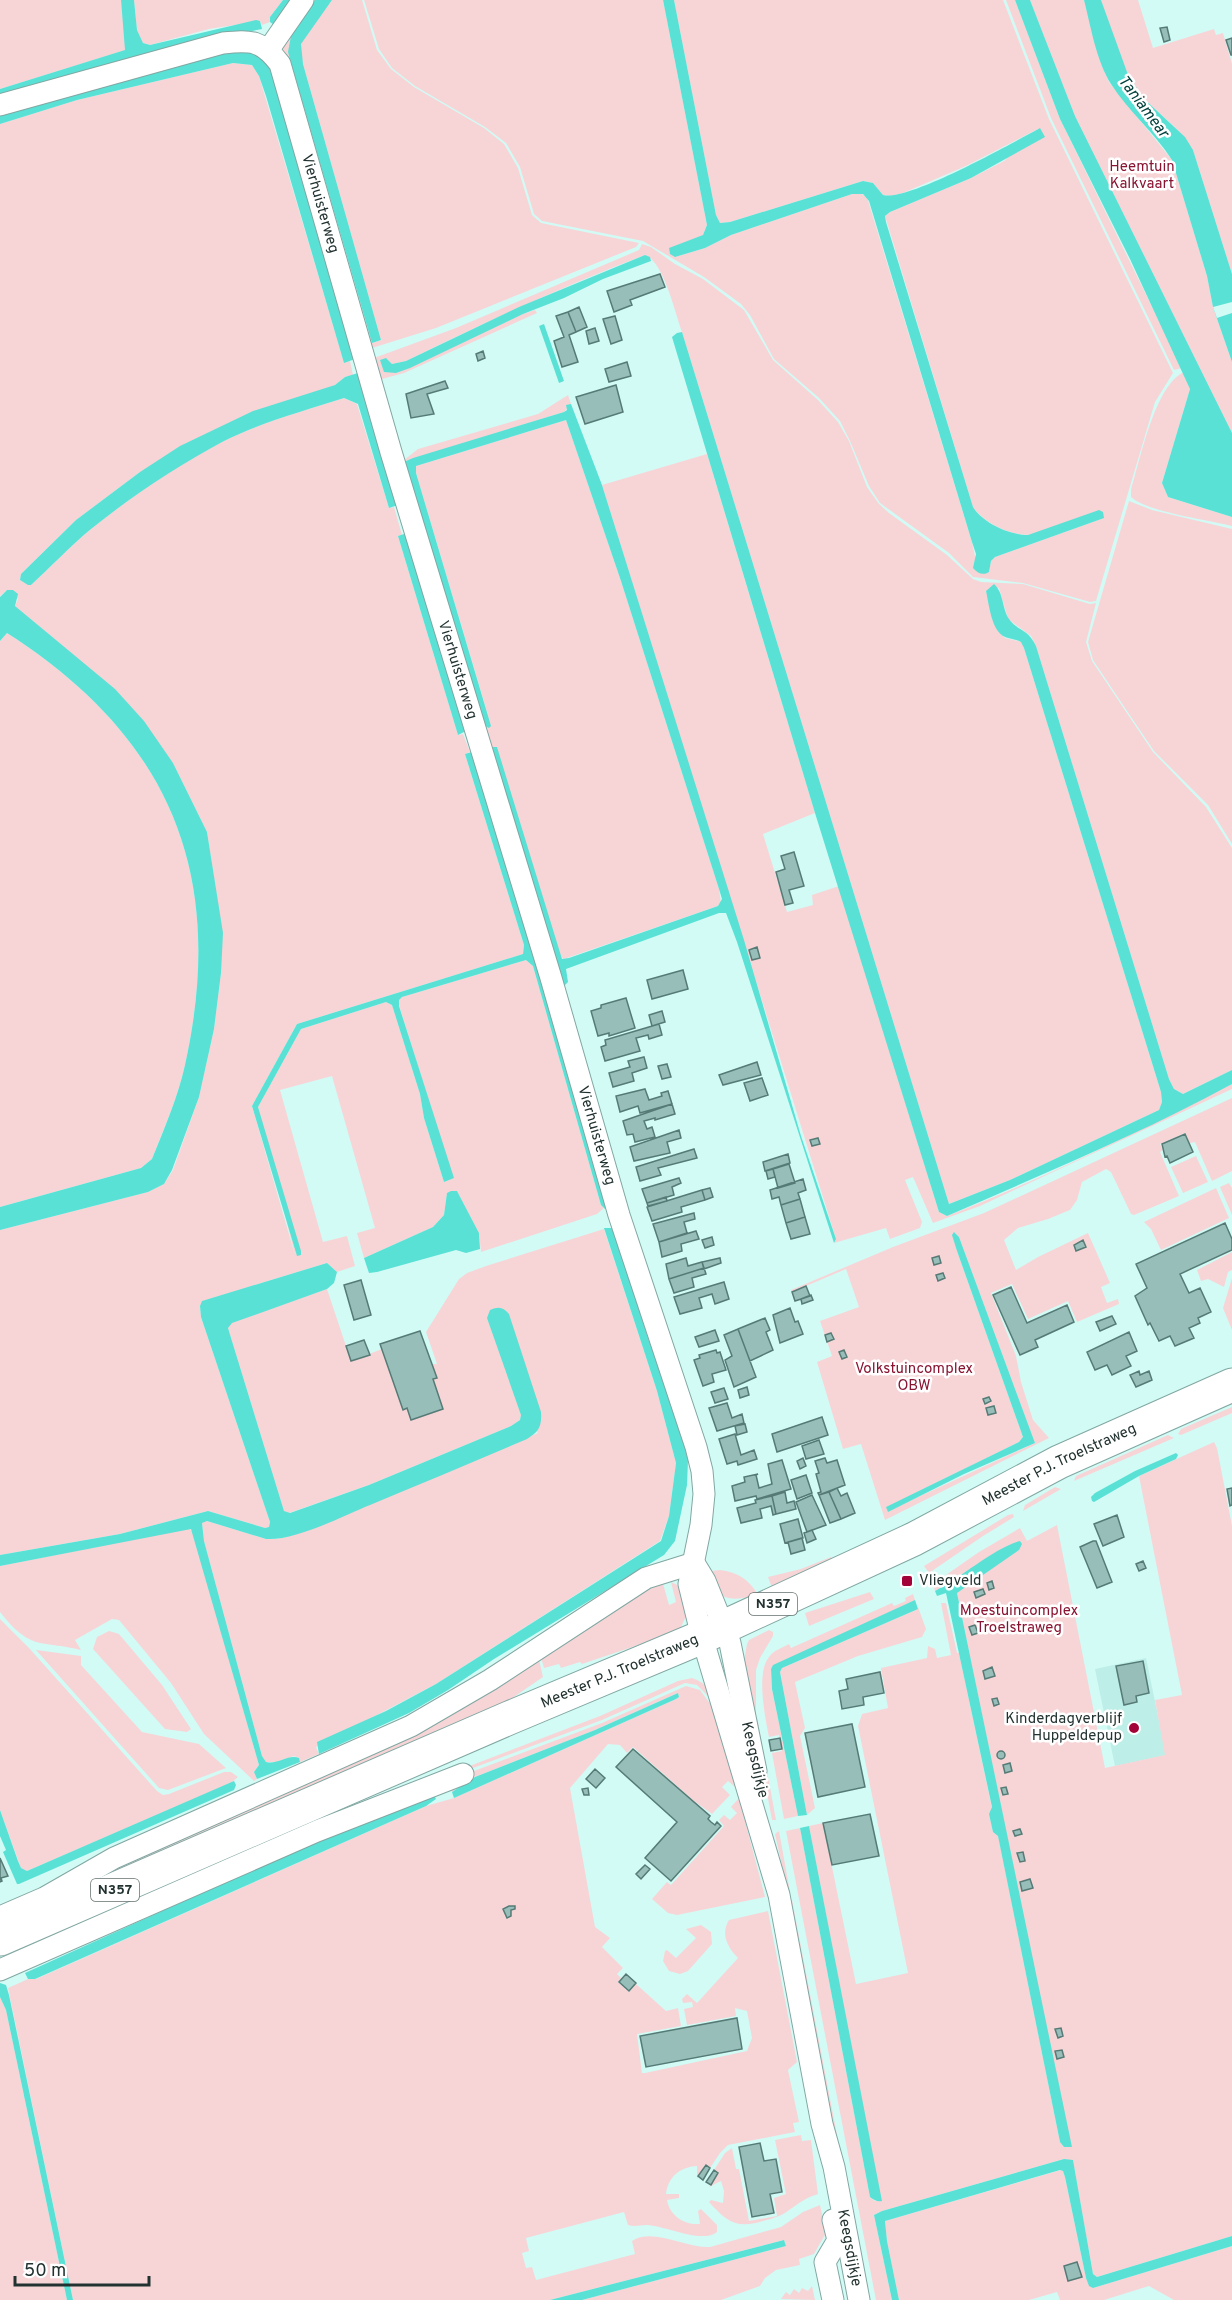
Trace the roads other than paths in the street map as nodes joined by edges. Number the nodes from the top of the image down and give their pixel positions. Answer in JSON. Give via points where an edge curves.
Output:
{"nodes":[{"id":1,"x":303,"y":0,"type":"edge"},
{"id":2,"x":269,"y":49,"type":"junction"},
{"id":3,"x":0,"y":105,"type":"edge"},
{"id":4,"x":1232,"y":1385,"type":"edge"},
{"id":5,"x":694,"y":1563,"type":"junction"},
{"id":6,"x":713,"y":1632,"type":"junction"},
{"id":7,"x":463,"y":1774,"type":"dead end"},
{"id":8,"x":0,"y":1917,"type":"edge"},
{"id":9,"x":0,"y":1939,"type":"edge"},
{"id":10,"x":0,"y":1970,"type":"edge"},
{"id":11,"x":822,"y":2124,"type":"junction"},
{"id":12,"x":834,"y":2247,"type":"junction"},
{"id":13,"x":833,"y":2300,"type":"edge"},
{"id":14,"x":844,"y":2300,"type":"edge"},
{"id":15,"x":860,"y":2300,"type":"edge"}],
"edges":[{"from":1,"to":2,"type":"street"},
{"from":2,"to":3,"type":"street","via":[[256,42],[223,43]]},
{"from":2,"to":5,"type":"street","name":"Vierhuisterweg","via":[[280,64],[391,452],[619,1215],[696,1447],[704,1494]]},
{"from":4,"to":6,"type":"main road","name":"Meester P.J. Troelstraweg","number":"N357","via":[[1059,1462],[914,1539]]},
{"from":5,"to":6,"type":"street","via":[[705,1581]]},
{"from":5,"to":8,"type":"street","via":[[646,1578],[490,1680],[411,1726],[106,1862],[44,1898]]},
{"from":6,"to":9,"type":"main road","name":"Meester P.J. Troelstraweg","number":"N357"},
{"from":6,"to":11,"type":"street","name":"Keegsdijkje","via":[[730,1643],[777,1863],[778,1895]]},
{"from":7,"to":10,"type":"street","via":[[317,1831]]},
{"from":11,"to":12,"type":"street","name":"Keegsdijkje","via":[[824,2169],[837,2240]]},
{"from":11,"to":15,"type":"street","name":"Keegsdijkje"},
{"from":12,"to":13,"type":"street","name":"Keegsdijkje","via":[[825,2262]]},
{"from":12,"to":14,"type":"street","name":"Keegsdijkje"}]}
